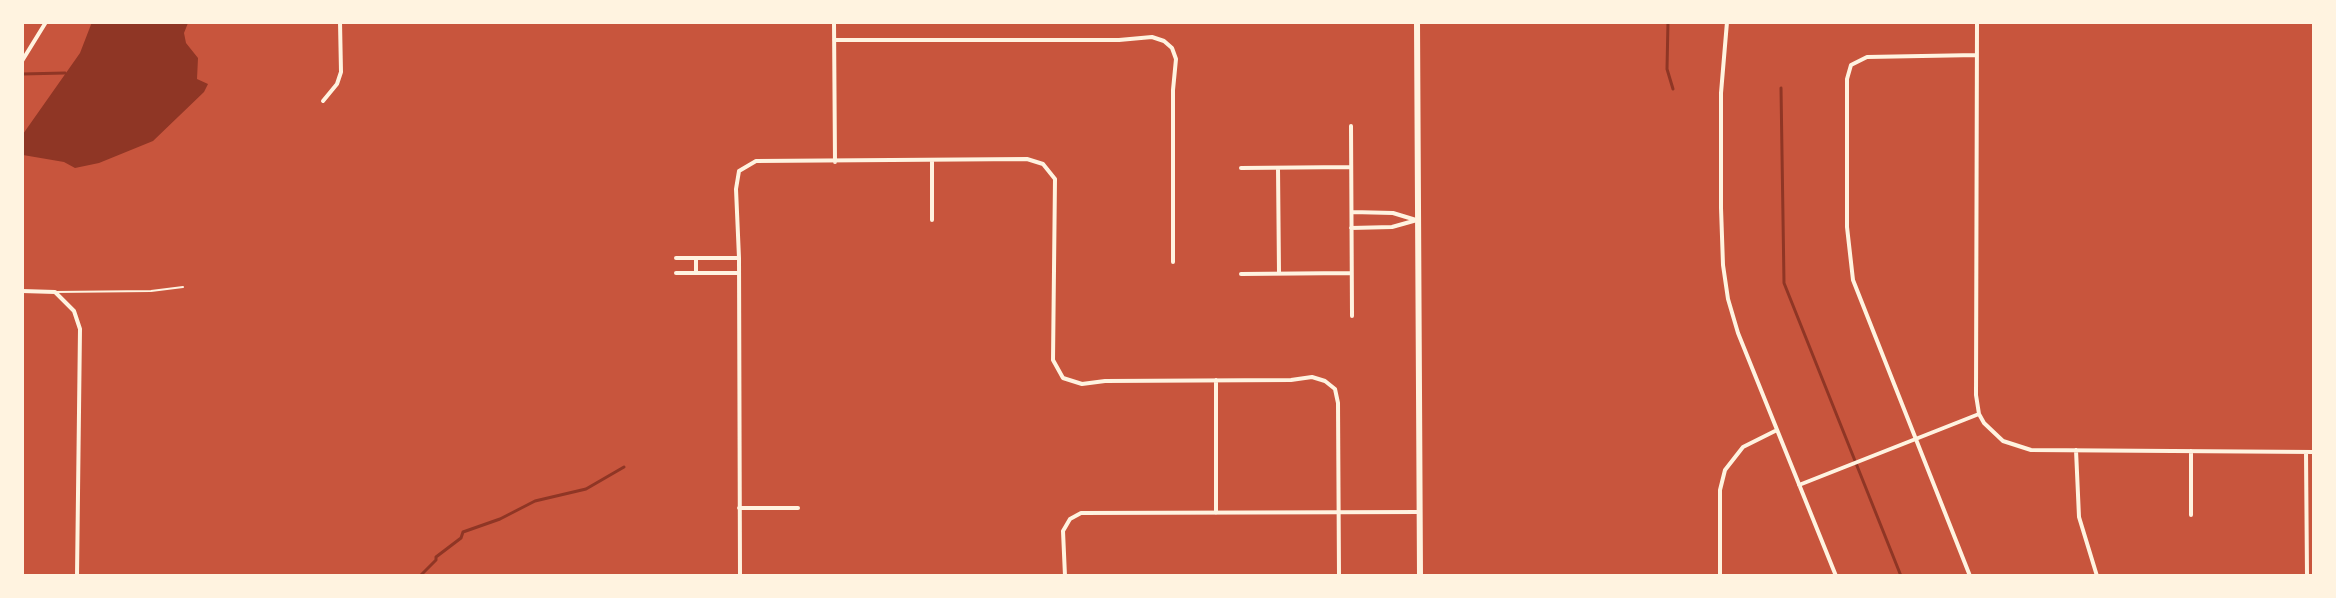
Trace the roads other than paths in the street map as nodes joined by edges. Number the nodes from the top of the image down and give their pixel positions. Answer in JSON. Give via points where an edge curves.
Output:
{"nodes":[{"id":1,"x":46,"y":22,"type":"edge"},
{"id":2,"x":340,"y":22,"type":"edge"},
{"id":3,"x":834,"y":22,"type":"edge"},
{"id":4,"x":1418,"y":22,"type":"edge"},
{"id":5,"x":1727,"y":22,"type":"edge"},
{"id":6,"x":1977,"y":22,"type":"edge"},
{"id":7,"x":834,"y":40,"type":"junction"},
{"id":8,"x":1977,"y":55,"type":"junction"},
{"id":9,"x":22,"y":61,"type":"edge"},
{"id":10,"x":323,"y":101,"type":"dead end"},
{"id":11,"x":1351,"y":126,"type":"dead end"},
{"id":12,"x":932,"y":161,"type":"junction"},
{"id":13,"x":835,"y":162,"type":"junction"},
{"id":14,"x":1241,"y":168,"type":"dead end"},
{"id":15,"x":1278,"y":168,"type":"junction"},
{"id":16,"x":1351,"y":168,"type":"junction"},
{"id":17,"x":1352,"y":212,"type":"junction"},
{"id":18,"x":932,"y":220,"type":"dead end"},
{"id":19,"x":1417,"y":220,"type":"junction"},
{"id":20,"x":1351,"y":228,"type":"junction"},
{"id":21,"x":676,"y":258,"type":"dead end"},
{"id":22,"x":696,"y":258,"type":"junction"},
{"id":23,"x":739,"y":258,"type":"junction"},
{"id":24,"x":1173,"y":262,"type":"dead end"},
{"id":25,"x":676,"y":273,"type":"dead end"},
{"id":26,"x":696,"y":273,"type":"junction"},
{"id":27,"x":739,"y":273,"type":"junction"},
{"id":28,"x":1279,"y":273,"type":"junction"},
{"id":29,"x":1351,"y":273,"type":"junction"},
{"id":30,"x":1241,"y":274,"type":"dead end"},
{"id":31,"x":183,"y":286,"type":"dead end"},
{"id":32,"x":22,"y":291,"type":"edge"},
{"id":33,"x":55,"y":292,"type":"junction"},
{"id":34,"x":1352,"y":316,"type":"dead end"},
{"id":35,"x":1216,"y":380,"type":"junction"},
{"id":36,"x":1979,"y":414,"type":"junction"},
{"id":37,"x":1777,"y":430,"type":"junction"},
{"id":38,"x":1915,"y":439,"type":"junction"},
{"id":39,"x":2076,"y":450,"type":"junction"},
{"id":40,"x":2190,"y":451,"type":"junction"},
{"id":41,"x":2306,"y":452,"type":"junction"},
{"id":42,"x":2313,"y":452,"type":"edge"},
{"id":43,"x":1799,"y":486,"type":"junction"},
{"id":44,"x":740,"y":508,"type":"junction"},
{"id":45,"x":798,"y":508,"type":"dead end"},
{"id":46,"x":1419,"y":512,"type":"junction"},
{"id":47,"x":1216,"y":513,"type":"junction"},
{"id":48,"x":1338,"y":513,"type":"junction"},
{"id":49,"x":2191,"y":514,"type":"dead end"},
{"id":50,"x":77,"y":576,"type":"edge"},
{"id":51,"x":740,"y":576,"type":"edge"},
{"id":52,"x":1065,"y":576,"type":"edge"},
{"id":53,"x":1339,"y":576,"type":"edge"},
{"id":54,"x":1419,"y":576,"type":"edge"},
{"id":55,"x":1720,"y":576,"type":"edge"},
{"id":56,"x":1836,"y":576,"type":"edge"},
{"id":57,"x":1971,"y":576,"type":"edge"},
{"id":58,"x":2097,"y":576,"type":"edge"},
{"id":59,"x":2307,"y":576,"type":"edge"}],
"edges":[{"from":1,"to":9,"type":"street"},
{"from":2,"to":10,"type":"street","via":[[341,72],[338,84]]},
{"from":3,"to":7,"type":"street"},
{"from":4,"to":19,"type":"main road"},
{"from":5,"to":37,"type":"street","via":[[1721,93],[1723,265],[1733,320]]},
{"from":6,"to":8,"type":"street"},
{"from":7,"to":13,"type":"street"},
{"from":7,"to":24,"type":"street","via":[[1152,37],[1168,44],[1176,59]]},
{"from":8,"to":36,"type":"street"},
{"from":8,"to":38,"type":"street","via":[[1875,56],[1854,61],[1846,79],[1850,268]]},
{"from":11,"to":16,"type":"street"},
{"from":12,"to":13,"type":"street"},
{"from":12,"to":18,"type":"street"},
{"from":12,"to":35,"type":"street","via":[[1027,159],[1048,168],[1055,179],[1053,360],[1064,378],[1082,384]]},
{"from":13,"to":23,"type":"street","via":[[756,161],[743,168],[737,176],[736,189]]},
{"from":14,"to":15,"type":"street"},
{"from":15,"to":16,"type":"street"},
{"from":15,"to":28,"type":"street"},
{"from":16,"to":17,"type":"street"},
{"from":17,"to":19,"type":"street","via":[[1393,213]]},
{"from":17,"to":20,"type":"street"},
{"from":19,"to":20,"type":"street","via":[[1392,227]]},
{"from":19,"to":46,"type":"main road"},
{"from":20,"to":29,"type":"street"},
{"from":21,"to":22,"type":"street"},
{"from":22,"to":23,"type":"street"},
{"from":22,"to":26,"type":"street"},
{"from":23,"to":27,"type":"street"},
{"from":25,"to":26,"type":"street"},
{"from":26,"to":27,"type":"street"},
{"from":27,"to":44,"type":"street"},
{"from":28,"to":29,"type":"street"},
{"from":28,"to":30,"type":"street"},
{"from":29,"to":34,"type":"street"},
{"from":31,"to":33,"type":"lane","via":[[151,291]]},
{"from":32,"to":33,"type":"street"},
{"from":33,"to":50,"type":"street","via":[[74,310],[80,329]]},
{"from":35,"to":47,"type":"street"},
{"from":35,"to":48,"type":"street","via":[[1312,377],[1331,385],[1338,403]]},
{"from":36,"to":38,"type":"street"},
{"from":36,"to":39,"type":"street","via":[[1989,428],[2011,444],[2042,450]]},
{"from":37,"to":43,"type":"street"},
{"from":37,"to":55,"type":"street","via":[[1743,447],[1725,470],[1720,490]]},
{"from":38,"to":43,"type":"street"},
{"from":38,"to":57,"type":"street"},
{"from":39,"to":40,"type":"street"},
{"from":39,"to":58,"type":"street","via":[[2079,517]]},
{"from":40,"to":41,"type":"street"},
{"from":40,"to":49,"type":"street"},
{"from":41,"to":42,"type":"street"},
{"from":41,"to":59,"type":"street"},
{"from":43,"to":56,"type":"street"},
{"from":44,"to":45,"type":"street"},
{"from":44,"to":51,"type":"street"},
{"from":46,"to":48,"type":"street"},
{"from":46,"to":54,"type":"main road"},
{"from":47,"to":48,"type":"street"},
{"from":47,"to":52,"type":"street","via":[[1089,511],[1070,519],[1063,537]]},
{"from":48,"to":53,"type":"street"}]}
